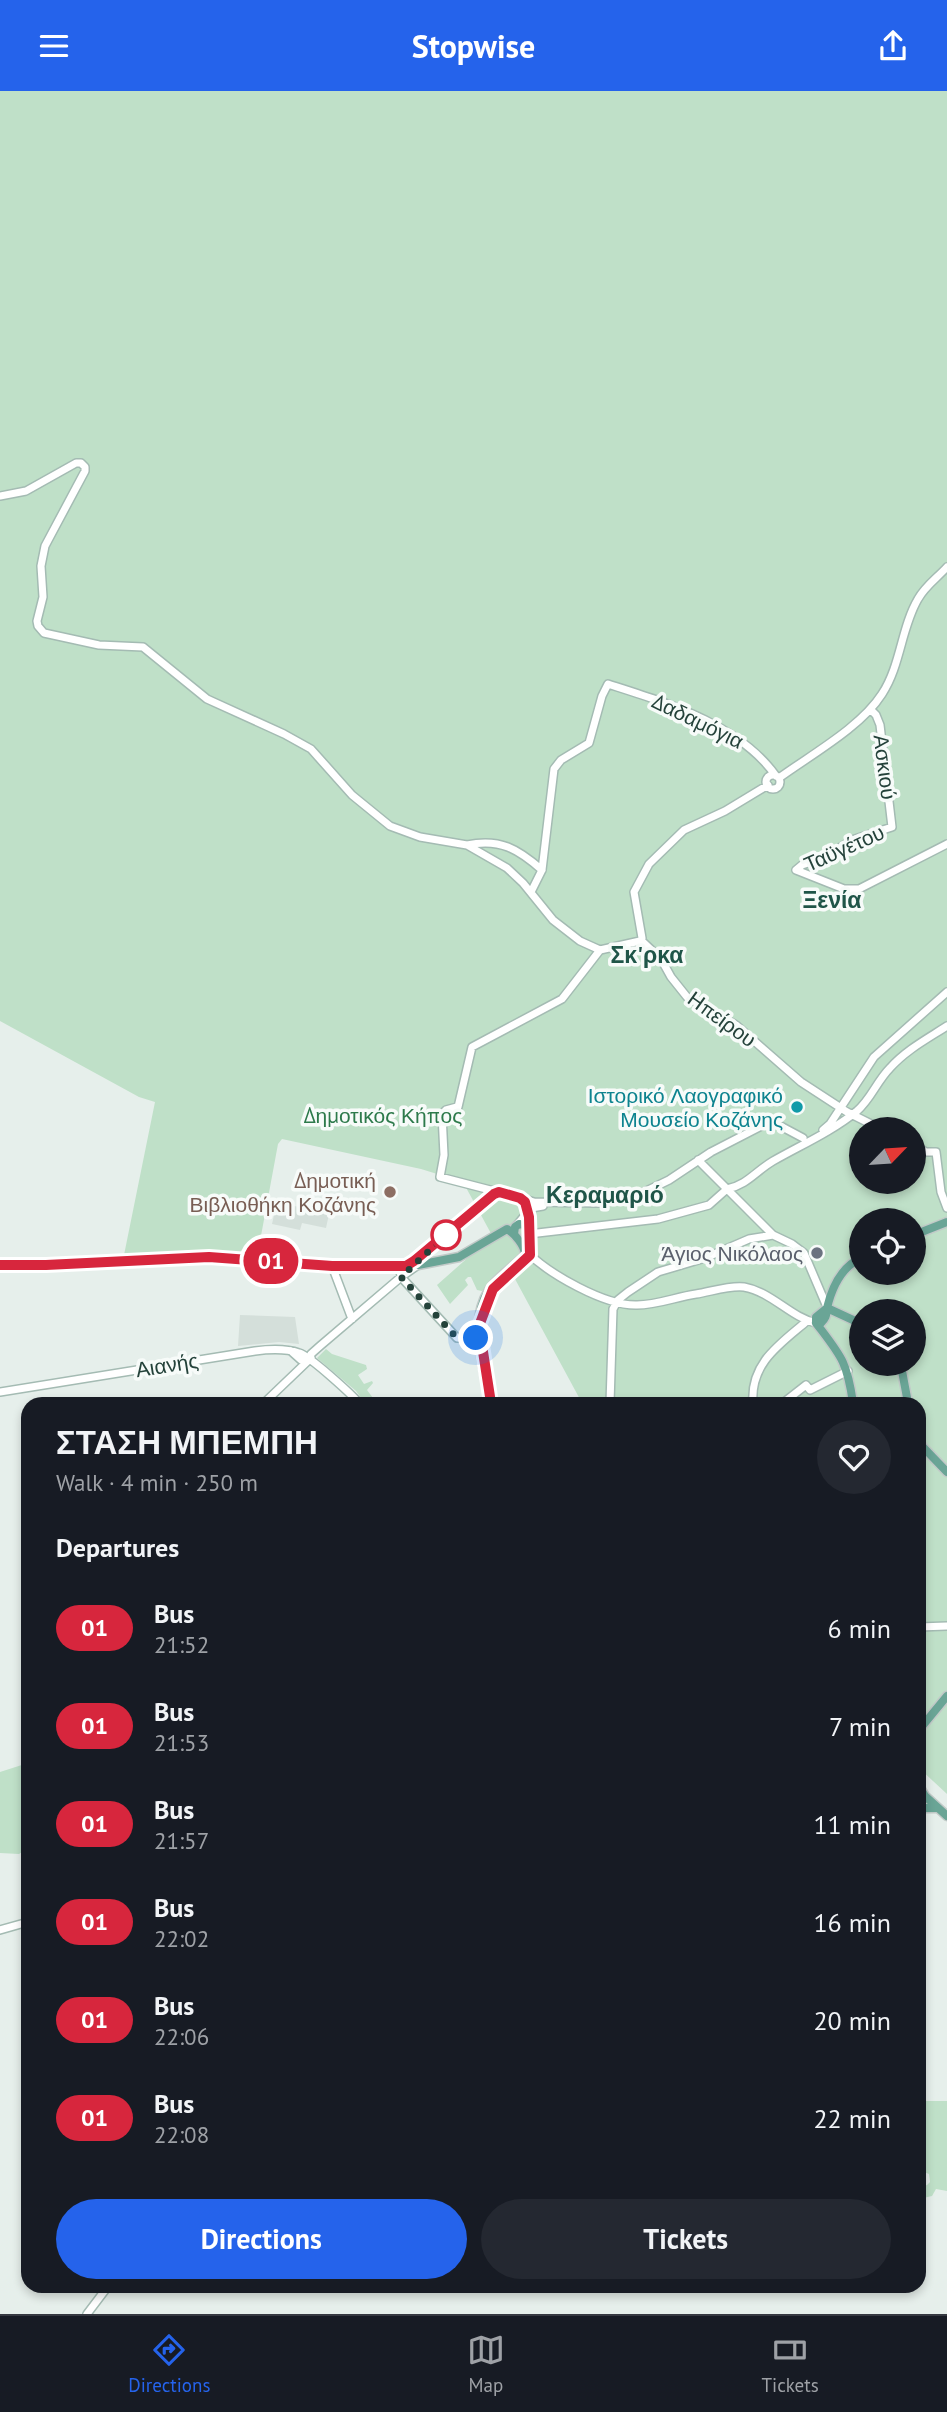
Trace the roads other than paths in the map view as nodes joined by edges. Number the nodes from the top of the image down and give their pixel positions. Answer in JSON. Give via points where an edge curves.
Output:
{"nodes":[{"id":1,"x":0,"y":496,"type":"edge"},
{"id":2,"x":947,"y":567,"type":"edge"},
{"id":3,"x":871,"y":710,"type":"junction"},
{"id":4,"x":759,"y":755,"type":"junction"},
{"id":5,"x":778,"y":777,"type":"junction"},
{"id":6,"x":767,"y":784,"type":"junction"},
{"id":7,"x":892,"y":827,"type":"joint"},
{"id":8,"x":947,"y":844,"type":"edge"},
{"id":9,"x":471,"y":846,"type":"junction"},
{"id":10,"x":542,"y":870,"type":"junction"},
{"id":11,"x":531,"y":892,"type":"junction"},
{"id":12,"x":642,"y":941,"type":"junction"},
{"id":13,"x":600,"y":950,"type":"junction"},
{"id":14,"x":947,"y":992,"type":"edge"},
{"id":15,"x":947,"y":1026,"type":"edge"},
{"id":16,"x":458,"y":1107,"type":"junction"},
{"id":17,"x":840,"y":1108,"type":"junction"},
{"id":18,"x":852,"y":1115,"type":"junction"},
{"id":19,"x":856,"y":1117,"type":"edge"},
{"id":20,"x":443,"y":1123,"type":"junction"},
{"id":21,"x":804,"y":1142,"type":"junction"},
{"id":22,"x":926,"y":1152,"type":"edge"},
{"id":23,"x":698,"y":1160,"type":"junction"},
{"id":24,"x":737,"y":1187,"type":"junction"},
{"id":25,"x":485,"y":1189,"type":"junction"},
{"id":26,"x":727,"y":1189,"type":"junction"},
{"id":27,"x":499,"y":1192,"type":"junction"},
{"id":28,"x":735,"y":1197,"type":"junction"},
{"id":29,"x":520,"y":1198,"type":"junction"},
{"id":30,"x":487,"y":1199,"type":"junction"},
{"id":31,"x":568,"y":1203,"type":"junction"},
{"id":32,"x":947,"y":1208,"type":"edge"},
{"id":33,"x":528,"y":1210,"type":"junction"},
{"id":34,"x":947,"y":1222,"type":"edge"},
{"id":35,"x":926,"y":1230,"type":"edge"},
{"id":36,"x":529,"y":1231,"type":"junction"},
{"id":37,"x":516,"y":1232,"type":"junction"},
{"id":38,"x":773,"y":1235,"type":"junction"},
{"id":39,"x":435,"y":1244,"type":"junction"},
{"id":40,"x":527,"y":1252,"type":"junction"},
{"id":41,"x":417,"y":1264,"type":"junction"},
{"id":42,"x":0,"y":1265,"type":"edge"},
{"id":43,"x":849,"y":1265,"type":"edge"},
{"id":44,"x":332,"y":1266,"type":"junction"},
{"id":45,"x":395,"y":1266,"type":"junction"},
{"id":46,"x":401,"y":1277,"type":"junction"},
{"id":47,"x":835,"y":1288,"type":"junction"},
{"id":48,"x":820,"y":1291,"type":"junction"},
{"id":49,"x":616,"y":1303,"type":"junction"},
{"id":50,"x":827,"y":1308,"type":"junction"},
{"id":51,"x":849,"y":1318,"type":"edge"},
{"id":52,"x":352,"y":1319,"type":"junction"},
{"id":53,"x":813,"y":1320,"type":"junction"},
{"id":54,"x":480,"y":1338,"type":"junction"},
{"id":55,"x":308,"y":1359,"type":"junction"},
{"id":56,"x":848,"y":1371,"type":"junction"},
{"id":57,"x":903,"y":1376,"type":"edge"},
{"id":58,"x":0,"y":1392,"type":"edge"},
{"id":59,"x":270,"y":1397,"type":"edge"},
{"id":60,"x":353,"y":1397,"type":"edge"},
{"id":61,"x":490,"y":1397,"type":"edge"},
{"id":62,"x":610,"y":1397,"type":"edge"},
{"id":63,"x":753,"y":1397,"type":"edge"},
{"id":64,"x":791,"y":1397,"type":"edge"},
{"id":65,"x":852,"y":1397,"type":"edge"},
{"id":66,"x":907,"y":1397,"type":"edge"},
{"id":67,"x":926,"y":1450,"type":"edge"},
{"id":68,"x":947,"y":1472,"type":"edge"},
{"id":69,"x":947,"y":1626,"type":"edge"},
{"id":70,"x":926,"y":1627,"type":"edge"},
{"id":71,"x":947,"y":1696,"type":"edge"},
{"id":72,"x":926,"y":1722,"type":"edge"},
{"id":73,"x":926,"y":1802,"type":"edge"},
{"id":74,"x":947,"y":1816,"type":"edge"},
{"id":75,"x":21,"y":1924,"type":"edge"},
{"id":76,"x":0,"y":1930,"type":"edge"},
{"id":77,"x":103,"y":2293,"type":"edge"},
{"id":78,"x":87,"y":2314,"type":"edge"}],
"edges":[{"from":1,"to":9,"type":"street","via":[[26,491],[76,463],[85,467],[42,557],[43,597],[37,621],[44,633],[99,645],[144,647],[207,699],[311,749],[352,795],[390,826]]},
{"from":2,"to":3,"type":"street","via":[[918,600],[892,675]]},
{"from":3,"to":5,"type":"street"},
{"from":3,"to":7,"type":"street","name":"Ασκιού","via":[[880,725]]},
{"from":4,"to":5,"type":"street","name":"Δαδαμόγια"},
{"from":4,"to":6,"type":"street"},
{"from":4,"to":10,"type":"street","name":"Δαδαμόγια","via":[[736,737],[681,710],[608,684],[589,743],[554,769]]},
{"from":5,"to":6,"type":"street","via":[[770,776]]},
{"from":6,"to":12,"type":"street","via":[[684,830],[649,864],[634,892]]},
{"from":7,"to":8,"type":"street","name":"Ταϋγέτου","via":[[852,840],[824,859],[796,870],[844,889],[859,889]]},
{"from":9,"to":10,"type":"street","via":[[509,846]]},
{"from":9,"to":11,"type":"street","via":[[507,868]]},
{"from":10,"to":11,"type":"street"},
{"from":11,"to":13,"type":"street","via":[[553,920]]},
{"from":12,"to":13,"type":"street"},
{"from":12,"to":17,"type":"street","name":"Ηπείρου","via":[[661,959],[687,997],[730,1021],[801,1082]]},
{"from":13,"to":16,"type":"street","via":[[562,999],[472,1047]]},
{"from":14,"to":17,"type":"street","via":[[874,1057]]},
{"from":15,"to":18,"type":"street","via":[[890,1068]]},
{"from":16,"to":20,"type":"street"},
{"from":16,"to":20,"type":"street","via":[[444,1112]]},
{"from":17,"to":18,"type":"street","name":"Ηπείρου"},
{"from":17,"to":21,"type":"street","via":[[827,1127]]},
{"from":18,"to":19,"type":"street","name":"Ηπείρου"},
{"from":18,"to":21,"type":"street"},
{"from":20,"to":25,"type":"street","via":[[440,1177]]},
{"from":21,"to":23,"type":"street","via":[[769,1122]]},
{"from":21,"to":24,"type":"street"},
{"from":22,"to":32,"type":"street","via":[[936,1152]]},
{"from":23,"to":26,"type":"street"},
{"from":23,"to":31,"type":"street","via":[[632,1198]]},
{"from":24,"to":26,"type":"street"},
{"from":24,"to":28,"type":"street"},
{"from":25,"to":27,"type":"street"},
{"from":25,"to":30,"type":"street"},
{"from":26,"to":28,"type":"street"},
{"from":26,"to":36,"type":"street","via":[[709,1205],[658,1219]]},
{"from":27,"to":29,"type":"main road"},
{"from":27,"to":30,"type":"main road"},
{"from":28,"to":38,"type":"street"},
{"from":29,"to":31,"type":"street"},
{"from":29,"to":33,"type":"main road"},
{"from":30,"to":39,"type":"main road"},
{"from":31,"to":33,"type":"street"},
{"from":33,"to":36,"type":"main road"},
{"from":33,"to":37,"type":"street"},
{"from":34,"to":35,"type":"main road"},
{"from":36,"to":37,"type":"main road","via":[[524,1224]]},
{"from":36,"to":37,"type":"main road","via":[[523,1240]]},
{"from":36,"to":40,"type":"main road"},
{"from":37,"to":40,"type":"main road"},
{"from":37,"to":41,"type":"main road","via":[[503,1230],[459,1258]]},
{"from":38,"to":48,"type":"street","via":[[806,1256]]},
{"from":38,"to":49,"type":"street","via":[[749,1239],[659,1272]]},
{"from":39,"to":41,"type":"main road"},
{"from":39,"to":41,"type":"main road"},
{"from":40,"to":49,"type":"street","via":[[585,1290]]},
{"from":40,"to":54,"type":"main road","via":[[489,1290],[479,1313]]},
{"from":41,"to":45,"type":"main road"},
{"from":41,"to":46,"type":"street"},
{"from":42,"to":44,"type":"main road","via":[[209,1257]]},
{"from":43,"to":47,"type":"main road"},
{"from":44,"to":45,"type":"main road"},
{"from":44,"to":52,"type":"street"},
{"from":45,"to":46,"type":"street"},
{"from":46,"to":52,"type":"street"},
{"from":46,"to":54,"type":"street","via":[[457,1338]]},
{"from":47,"to":48,"type":"street","via":[[826,1294]]},
{"from":47,"to":50,"type":"main road"},
{"from":48,"to":50,"type":"street"},
{"from":49,"to":53,"type":"street","via":[[646,1304],[742,1287]]},
{"from":49,"to":62,"type":"street"},
{"from":50,"to":51,"type":"main road"},
{"from":50,"to":53,"type":"main road"},
{"from":52,"to":55,"type":"street"},
{"from":53,"to":56,"type":"main road"},
{"from":53,"to":63,"type":"street","via":[[762,1362]]},
{"from":54,"to":61,"type":"main road"},
{"from":55,"to":58,"type":"street","name":"Αιανής","via":[[270,1349]]},
{"from":55,"to":59,"type":"street"},
{"from":55,"to":60,"type":"street"},
{"from":56,"to":64,"type":"street","via":[[810,1390],[806,1385]]},
{"from":56,"to":65,"type":"main road"},
{"from":57,"to":66,"type":"main road"},
{"from":67,"to":68,"type":"main road"},
{"from":69,"to":70,"type":"street"},
{"from":71,"to":72,"type":"main road"},
{"from":73,"to":74,"type":"main road"},
{"from":75,"to":76,"type":"street"},
{"from":77,"to":78,"type":"street"}]}
